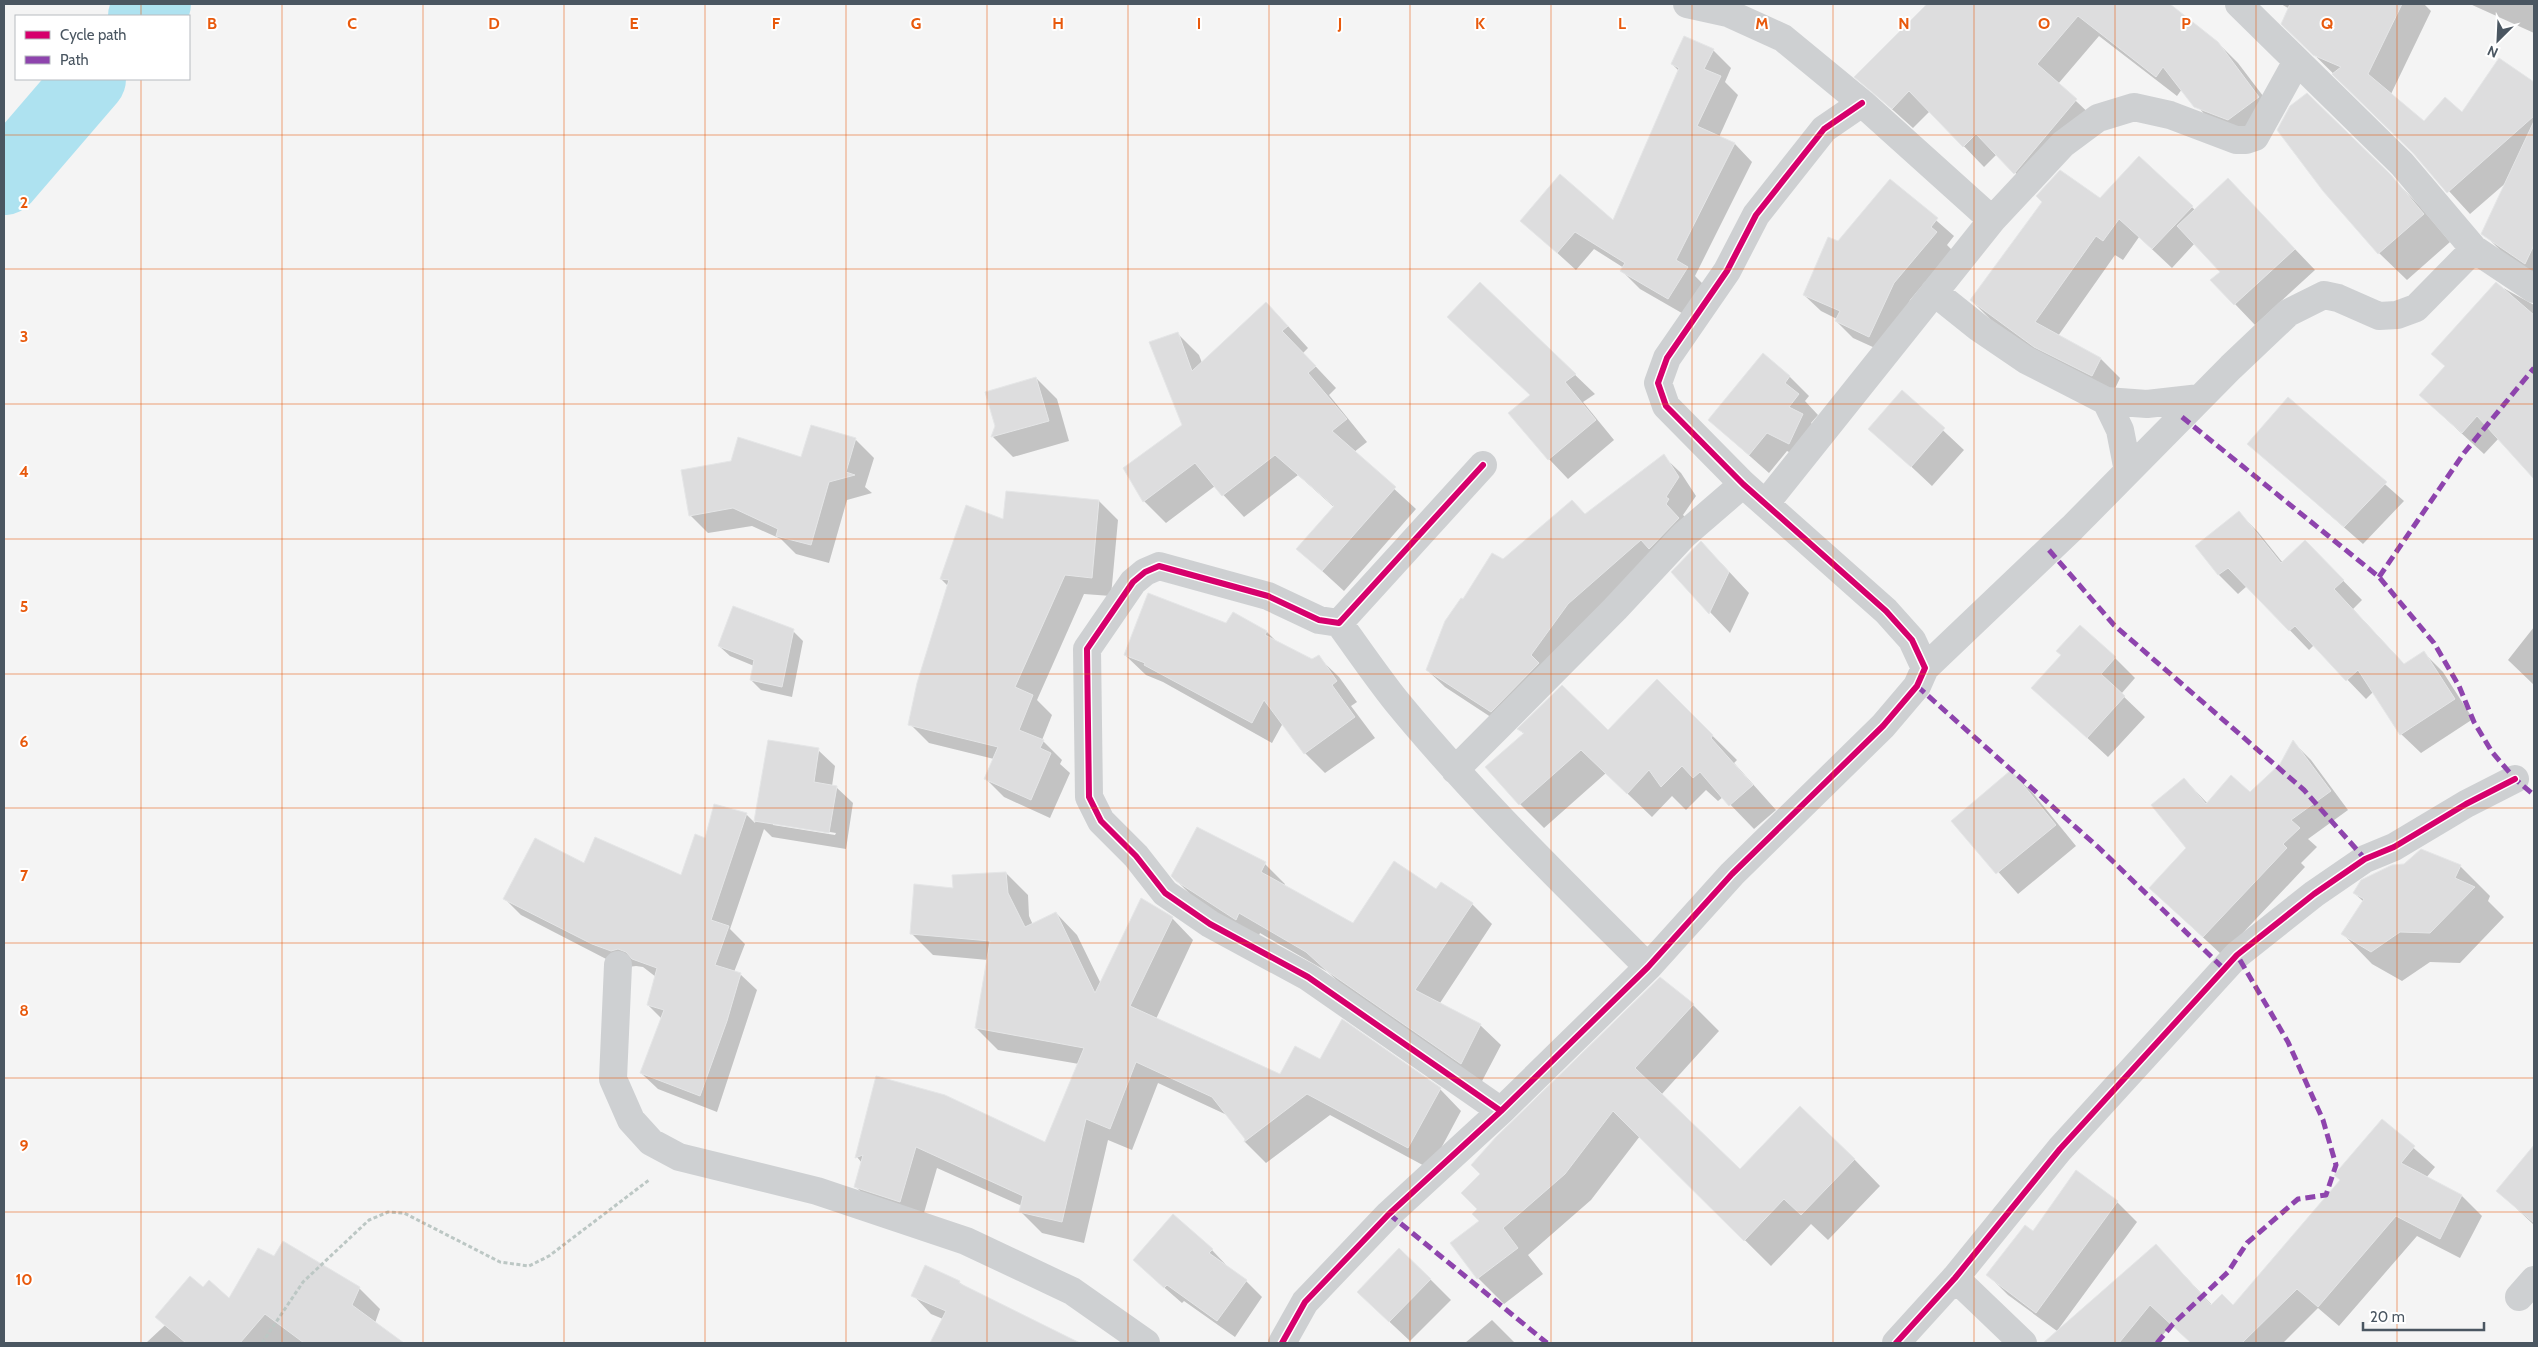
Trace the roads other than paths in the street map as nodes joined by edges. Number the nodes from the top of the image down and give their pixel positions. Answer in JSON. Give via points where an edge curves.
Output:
{"nodes":[{"id":1,"x":1687,"y":4,"type":"edge"},
{"id":2,"x":2239,"y":4,"type":"edge"},
{"id":3,"x":2297,"y":61,"type":"junction"},
{"id":4,"x":1862,"y":103,"type":"junction"},
{"id":5,"x":1992,"y":220,"type":"junction"},
{"id":6,"x":2474,"y":249,"type":"junction"},
{"id":7,"x":2534,"y":289,"type":"edge"},
{"id":8,"x":1934,"y":292,"type":"junction"},
{"id":9,"x":2200,"y":398,"type":"junction"},
{"id":10,"x":2106,"y":401,"type":"junction"},
{"id":11,"x":1483,"y":465,"type":"dead end"},
{"id":12,"x":2128,"y":471,"type":"junction"},
{"id":13,"x":1743,"y":484,"type":"junction"},
{"id":14,"x":1766,"y":503,"type":"junction"},
{"id":15,"x":1339,"y":623,"type":"junction"},
{"id":16,"x":1925,"y":668,"type":"junction"},
{"id":17,"x":1455,"y":770,"type":"junction"},
{"id":18,"x":2515,"y":779,"type":"dead end"},
{"id":19,"x":618,"y":965,"type":"dead end"},
{"id":20,"x":1648,"y":967,"type":"junction"},
{"id":21,"x":1501,"y":1111,"type":"junction"},
{"id":22,"x":1955,"y":1278,"type":"junction"},
{"id":23,"x":1146,"y":1343,"type":"edge"},
{"id":24,"x":1282,"y":1343,"type":"edge"},
{"id":25,"x":1896,"y":1343,"type":"edge"},
{"id":26,"x":2023,"y":1343,"type":"edge"}],
"edges":[{"from":1,"to":4,"type":"street","via":[[1728,14],[1783,38]]},
{"from":2,"to":3,"type":"street"},
{"from":3,"to":5,"type":"street","via":[[2254,137],[2236,140],[2170,115],[2134,107],[2098,118],[2063,144]]},
{"from":3,"to":6,"type":"street","via":[[2402,164]]},
{"from":4,"to":5,"type":"street"},
{"from":4,"to":13,"type":"street","via":[[1824,129],[1756,215],[1727,271],[1667,358],[1658,383],[1666,406]]},
{"from":5,"to":8,"type":"street"},
{"from":6,"to":7,"type":"street"},
{"from":6,"to":9,"type":"street","via":[[2416,308],[2397,315],[2379,316],[2324,295],[2313,298],[2288,313]]},
{"from":8,"to":10,"type":"street","via":[[2026,360]]},
{"from":8,"to":14,"type":"street"},
{"from":9,"to":10,"type":"street","via":[[2146,404]]},
{"from":9,"to":12,"type":"street"},
{"from":10,"to":12,"type":"street","via":[[2120,430]]},
{"from":11,"to":15,"type":"street"},
{"from":12,"to":16,"type":"street"},
{"from":13,"to":14,"type":"street"},
{"from":13,"to":17,"type":"street","via":[[1684,535]]},
{"from":14,"to":16,"type":"street","via":[[1886,611],[1912,640]]},
{"from":15,"to":17,"type":"street","via":[[1397,701]]},
{"from":15,"to":21,"type":"street","via":[[1320,620],[1268,596],[1195,574],[1159,566],[1145,572],[1133,582],[1087,649],[1089,797],[1101,821],[1136,856],[1165,893],[1210,924],[1308,977]]},
{"from":16,"to":20,"type":"street","via":[[1917,686],[1883,726],[1732,874]]},
{"from":17,"to":20,"type":"street"},
{"from":18,"to":22,"type":"street","via":[[2394,847],[2365,859],[2236,955],[2060,1149]]},
{"from":19,"to":23,"type":"street","via":[[613,1080],[631,1120],[651,1142],[679,1157],[817,1191],[966,1241],[1072,1291]]},
{"from":20,"to":21,"type":"street"},
{"from":21,"to":24,"type":"street","via":[[1389,1214],[1305,1302]]},
{"from":22,"to":25,"type":"street"},
{"from":22,"to":26,"type":"street"}]}
